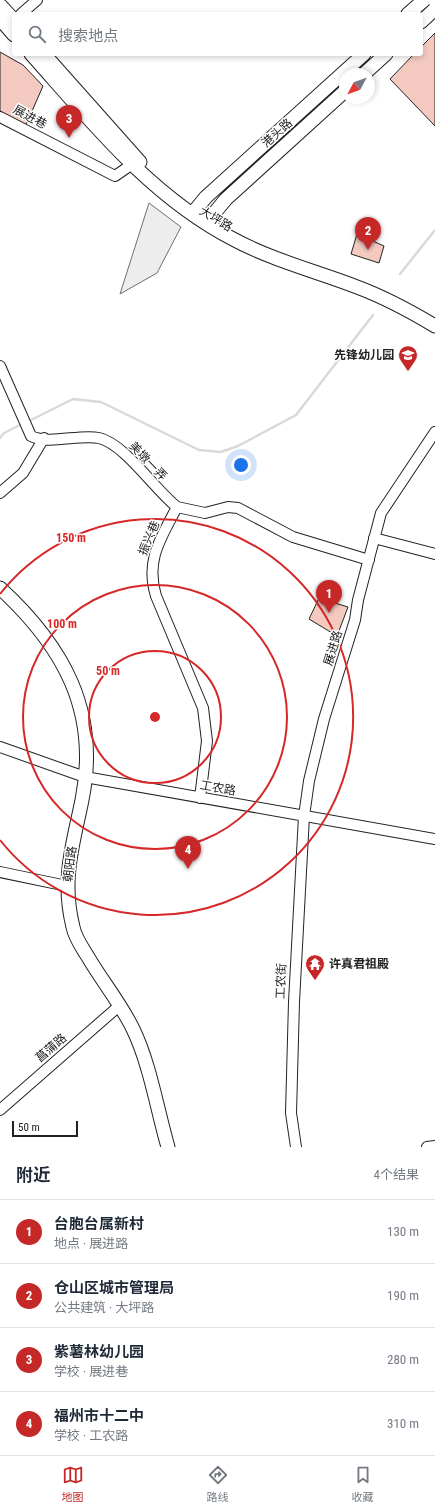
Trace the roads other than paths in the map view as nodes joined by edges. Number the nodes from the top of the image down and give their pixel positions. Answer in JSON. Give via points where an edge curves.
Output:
{"nodes":[{"id":1,"x":37,"y":0,"type":"edge"},
{"id":2,"x":424,"y":0,"type":"edge"},
{"id":3,"x":432,"y":0,"type":"edge"},
{"id":4,"x":435,"y":3,"type":"edge"},
{"id":5,"x":0,"y":5,"type":"edge"},
{"id":6,"x":435,"y":9,"type":"edge"},
{"id":7,"x":23,"y":12,"type":"edge"},
{"id":8,"x":410,"y":12,"type":"edge"},
{"id":9,"x":423,"y":20,"type":"edge"},
{"id":10,"x":8,"y":26,"type":"edge"},
{"id":11,"x":33,"y":56,"type":"edge"},
{"id":12,"x":46,"y":56,"type":"edge"},
{"id":13,"x":362,"y":56,"type":"edge"},
{"id":14,"x":384,"y":56,"type":"edge"},
{"id":15,"x":371,"y":68,"type":"edge"},
{"id":16,"x":339,"y":96,"type":"edge"},
{"id":17,"x":0,"y":116,"type":"edge"},
{"id":18,"x":131,"y":165,"type":"junction"},
{"id":19,"x":194,"y":211,"type":"junction"},
{"id":20,"x":208,"y":220,"type":"junction"},
{"id":21,"x":395,"y":299,"type":"junction"},
{"id":22,"x":435,"y":316,"type":"edge"},
{"id":23,"x":435,"y":326,"type":"edge"},
{"id":24,"x":0,"y":366,"type":"edge"},
{"id":25,"x":435,"y":432,"type":"edge"},
{"id":26,"x":44,"y":438,"type":"junction"},
{"id":27,"x":0,"y":493,"type":"edge"},
{"id":28,"x":177,"y":508,"type":"junction"},
{"id":29,"x":374,"y":538,"type":"junction"},
{"id":30,"x":435,"y":554,"type":"edge"},
{"id":31,"x":369,"y":560,"type":"junction"},
{"id":32,"x":0,"y":588,"type":"edge"},
{"id":33,"x":0,"y":747,"type":"edge"},
{"id":34,"x":85,"y":778,"type":"junction"},
{"id":35,"x":200,"y":798,"type":"junction"},
{"id":36,"x":304,"y":816,"type":"junction"},
{"id":37,"x":435,"y":839,"type":"edge"},
{"id":38,"x":0,"y":872,"type":"edge"},
{"id":39,"x":67,"y":886,"type":"junction"},
{"id":40,"x":119,"y":1006,"type":"junction"},
{"id":41,"x":0,"y":1110,"type":"edge"},
{"id":42,"x":435,"y":1146,"type":"edge"},
{"id":43,"x":168,"y":1147,"type":"edge"},
{"id":44,"x":296,"y":1147,"type":"edge"},
{"id":45,"x":427,"y":1147,"type":"edge"}],
"edges":[{"from":1,"to":7,"type":"street"},
{"from":2,"to":8,"type":"main road"},
{"from":3,"to":4,"type":"street"},
{"from":5,"to":10,"type":"main road"},
{"from":6,"to":9,"type":"main road"},
{"from":11,"to":18,"type":"main road"},
{"from":12,"to":19,"type":"main road","name":"大坪路","via":[[137,159]]},
{"from":13,"to":19,"type":"main road","name":"港头路","via":[[206,197]]},
{"from":14,"to":15,"type":"main road"},
{"from":16,"to":20,"type":"main road","name":"港头路","via":[[226,199]]},
{"from":17,"to":18,"type":"street","name":"展进巷","via":[[115,176]]},
{"from":18,"to":19,"type":"main road","via":[[170,199]]},
{"from":19,"to":20,"type":"main road","name":"大坪路"},
{"from":20,"to":21,"type":"main road","name":"大坪路"},
{"from":21,"to":22,"type":"main road","name":"大坪路"},
{"from":21,"to":23,"type":"main road"},
{"from":24,"to":26,"type":"street","name":"美墩一弄","via":[[28,430],[34,437]]},
{"from":25,"to":29,"type":"street","name":"展进路","via":[[385,506]]},
{"from":26,"to":27,"type":"street","via":[[23,473]]},
{"from":26,"to":28,"type":"street","name":"美墩一弄","via":[[95,437],[105,440],[125,454]]},
{"from":28,"to":31,"type":"street","via":[[205,513],[238,508],[298,539]]},
{"from":28,"to":35,"type":"street","name":"振兴巷","via":[[154,554],[152,579],[156,596],[203,708],[207,741]]},
{"from":29,"to":30,"type":"street"},
{"from":29,"to":31,"type":"street","name":"展进路"},
{"from":31,"to":36,"type":"street","name":"展进路","via":[[355,620],[324,719],[309,780]]},
{"from":32,"to":34,"type":"main road","name":"朝阳路","via":[[46,636],[69,675],[84,727]]},
{"from":33,"to":34,"type":"street","name":"工农路"},
{"from":34,"to":35,"type":"street","name":"工农路"},
{"from":34,"to":39,"type":"main road","name":"朝阳路","via":[[68,864]]},
{"from":35,"to":36,"type":"street","name":"工农路"},
{"from":36,"to":37,"type":"street","name":"工农路"},
{"from":36,"to":44,"type":"street","name":"工农街","via":[[296,948],[291,1107]]},
{"from":38,"to":39,"type":"street"},
{"from":39,"to":40,"type":"main road","name":"朝阳路","via":[[75,934]]},
{"from":40,"to":41,"type":"street","name":"菖蒲路"},
{"from":40,"to":43,"type":"main road","name":"朝阳路","via":[[133,1029],[143,1055]]},
{"from":42,"to":45,"type":"street"}]}
